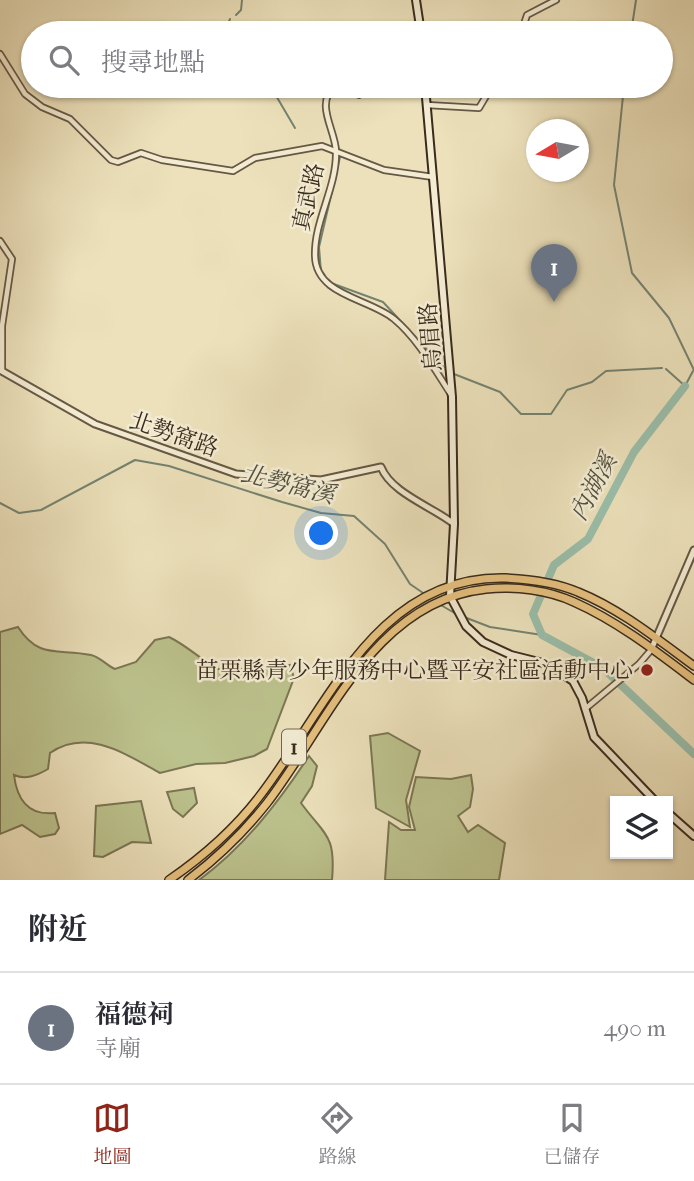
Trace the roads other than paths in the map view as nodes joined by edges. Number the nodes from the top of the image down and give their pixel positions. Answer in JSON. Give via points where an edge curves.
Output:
{"nodes":[{"id":1,"x":416,"y":0,"type":"edge"},
{"id":2,"x":556,"y":0,"type":"edge"},
{"id":3,"x":419,"y":21,"type":"edge"},
{"id":4,"x":525,"y":21,"type":"edge"},
{"id":5,"x":0,"y":54,"type":"edge"},
{"id":6,"x":21,"y":88,"type":"edge"},
{"id":7,"x":30,"y":98,"type":"edge"},
{"id":8,"x":326,"y":98,"type":"edge"},
{"id":9,"x":427,"y":98,"type":"edge"},
{"id":10,"x":485,"y":98,"type":"edge"},
{"id":11,"x":427,"y":105,"type":"junction"},
{"id":12,"x":336,"y":150,"type":"junction"},
{"id":13,"x":433,"y":177,"type":"junction"},
{"id":14,"x":0,"y":242,"type":"edge"},
{"id":15,"x":1,"y":371,"type":"edge"},
{"id":16,"x":452,"y":397,"type":"junction"},
{"id":17,"x":454,"y":524,"type":"junction"},
{"id":18,"x":694,"y":550,"type":"edge"},
{"id":19,"x":449,"y":585,"type":"junction"},
{"id":20,"x":450,"y":596,"type":"junction"},
{"id":21,"x":657,"y":638,"type":"junction"},
{"id":22,"x":651,"y":650,"type":"junction"},
{"id":23,"x":694,"y":666,"type":"edge"},
{"id":24,"x":694,"y":680,"type":"edge"},
{"id":25,"x":586,"y":709,"type":"junction"},
{"id":26,"x":650,"y":796,"type":"edge"},
{"id":27,"x":673,"y":817,"type":"edge"},
{"id":28,"x":694,"y":836,"type":"edge"},
{"id":29,"x":169,"y":880,"type":"edge"},
{"id":30,"x":188,"y":880,"type":"edge"}],
"edges":[{"from":1,"to":3,"type":"main road"},
{"from":2,"to":4,"type":"street","via":[[527,15]]},
{"from":5,"to":6,"type":"street"},
{"from":7,"to":12,"type":"street","via":[[69,119],[118,162],[141,153],[233,171],[255,158],[322,146]]},
{"from":8,"to":12,"type":"street","name":"真武路"},
{"from":9,"to":11,"type":"main road","name":"烏眉路"},
{"from":10,"to":11,"type":"street","via":[[479,108]]},
{"from":11,"to":13,"type":"main road","name":"烏眉路"},
{"from":12,"to":13,"type":"street","name":"真武路","via":[[384,170]]},
{"from":12,"to":16,"type":"street","name":"真武路","via":[[335,178],[315,239],[316,270],[328,285],[403,327]]},
{"from":13,"to":16,"type":"main road","name":"烏眉路"},
{"from":14,"to":15,"type":"street","via":[[12,259]]},
{"from":15,"to":17,"type":"street","name":"北勢窩路","via":[[95,424],[236,474],[321,480],[381,467],[404,491]]},
{"from":16,"to":17,"type":"main road","name":"烏眉路"},
{"from":17,"to":19,"type":"main road","name":"烏眉路"},
{"from":18,"to":21,"type":"street"},
{"from":19,"to":20,"type":"main road","name":"烏眉路"},
{"from":19,"to":21,"type":"main road","number":"1","via":[[489,578],[524,579],[575,590]]},
{"from":19,"to":29,"type":"main road","number":"1","via":[[409,605],[379,629],[257,800]]},
{"from":20,"to":22,"type":"main road","number":"1","via":[[520,589],[572,601]]},
{"from":20,"to":25,"type":"main road","via":[[466,626],[483,642],[565,674]]},
{"from":20,"to":30,"type":"main road","number":"1","via":[[391,632],[368,657],[266,804]]},
{"from":21,"to":22,"type":"street"},
{"from":21,"to":23,"type":"main road","number":"1"},
{"from":22,"to":24,"type":"main road","number":"1"},
{"from":22,"to":25,"type":"street"},
{"from":25,"to":26,"type":"main road","via":[[594,737]]},
{"from":27,"to":28,"type":"main road"}]}
